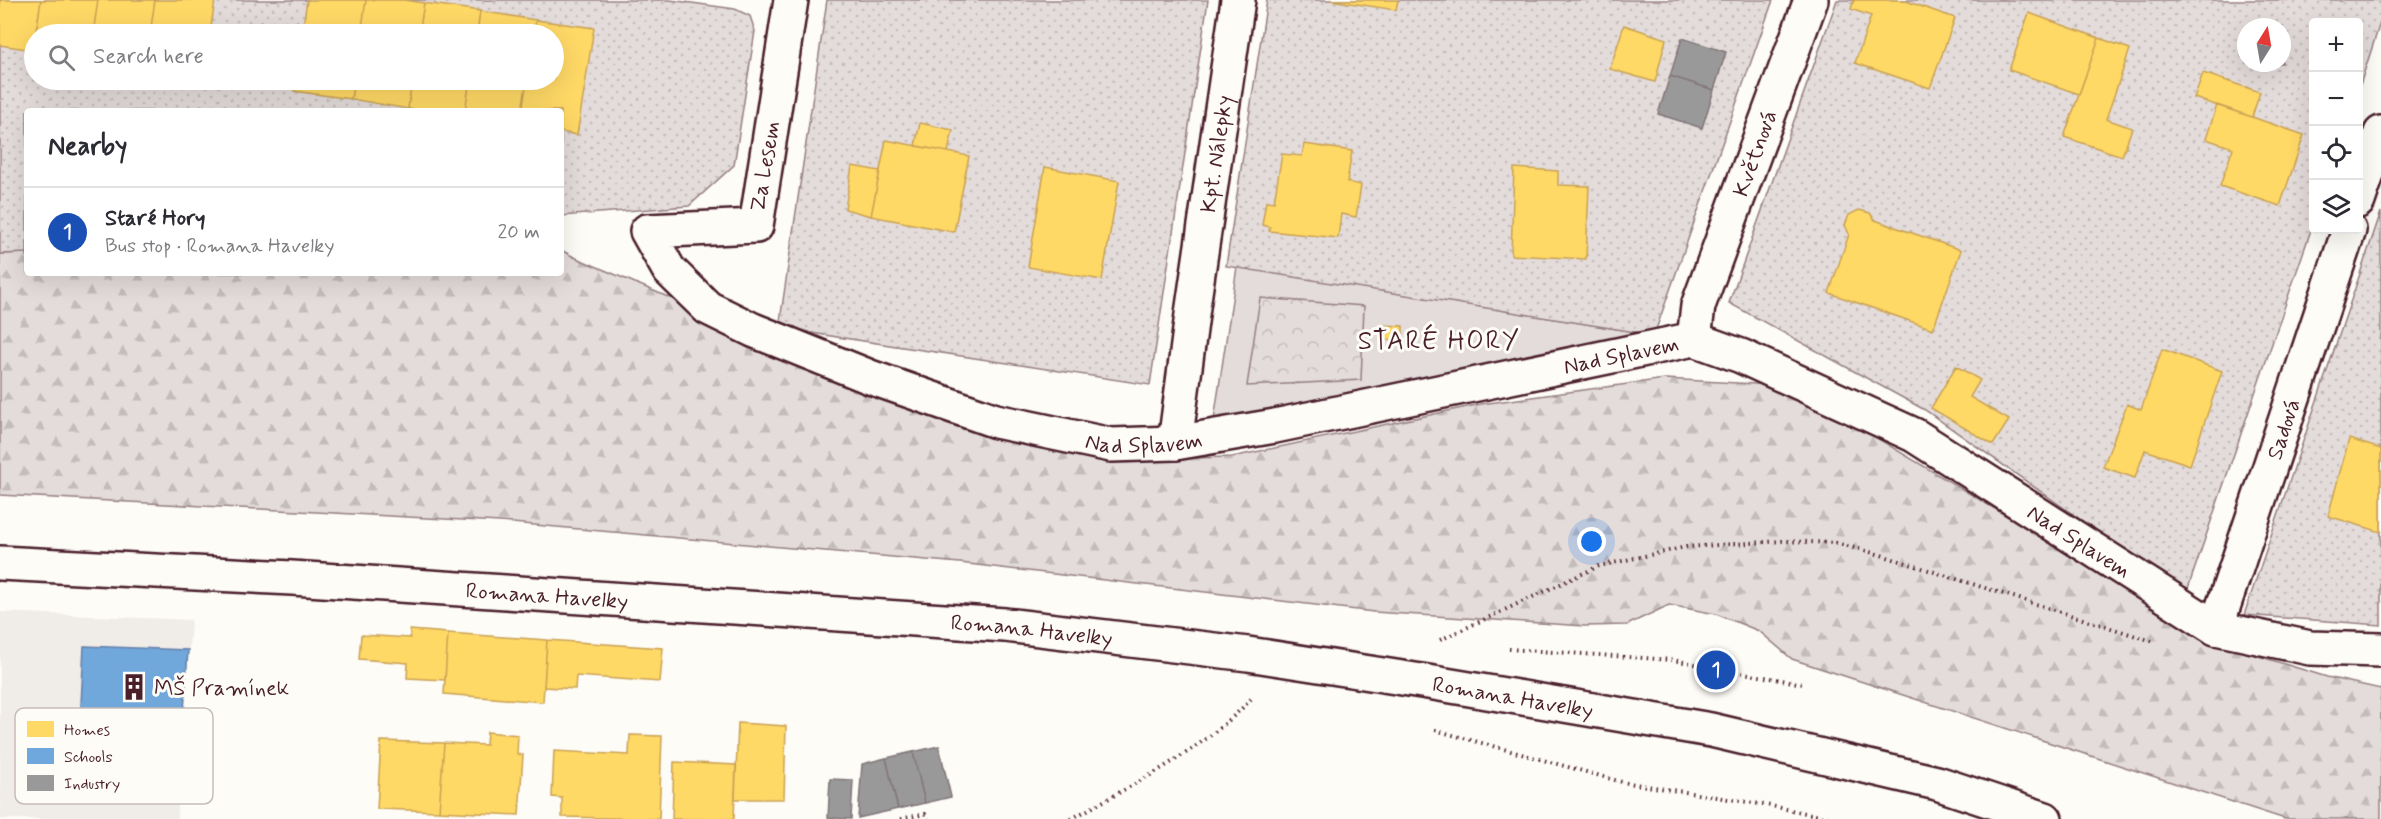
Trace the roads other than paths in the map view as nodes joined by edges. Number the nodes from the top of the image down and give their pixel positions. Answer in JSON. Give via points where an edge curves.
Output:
{"nodes":[{"id":1,"x":791,"y":0,"type":"edge"},
{"id":2,"x":1238,"y":0,"type":"edge"},
{"id":3,"x":1811,"y":0,"type":"edge"},
{"id":4,"x":2381,"y":133,"type":"edge"},
{"id":5,"x":2363,"y":186,"type":"edge"},
{"id":6,"x":647,"y":231,"type":"joint"},
{"id":7,"x":2348,"y":234,"type":"edge"},
{"id":8,"x":1698,"y":306,"type":"joint"},
{"id":9,"x":1694,"y":339,"type":"junction"},
{"id":10,"x":1175,"y":443,"type":"junction"},
{"id":11,"x":0,"y":563,"type":"edge"},
{"id":12,"x":2216,"y":628,"type":"junction"},
{"id":13,"x":2381,"y":650,"type":"edge"},
{"id":14,"x":2045,"y":819,"type":"edge"}],
"edges":[{"from":1,"to":6,"type":"street","name":"Za Lesem","via":[[756,226]]},
{"from":2,"to":10,"type":"street","name":"Kpt. Nálepky"},
{"from":3,"to":8,"type":"street","name":"Květnová"},
{"from":4,"to":5,"type":"street"},
{"from":6,"to":10,"type":"street","name":"Nad Splavem","via":[[669,270],[708,308],[870,377],[996,421],[1111,445]]},
{"from":7,"to":12,"type":"street","name":"Sadová"},
{"from":8,"to":9,"type":"street","name":"Nad Splavem"},
{"from":9,"to":10,"type":"street","name":"Nad Splavem","via":[[1287,424]]},
{"from":9,"to":12,"type":"street","name":"Nad Splavem","via":[[1741,356],[1914,435]]},
{"from":11,"to":14,"type":"street","name":"Romana Havelky","via":[[292,578],[1005,625],[1248,654],[1711,730],[1937,783]]},
{"from":12,"to":13,"type":"street","name":"Nad Splavem","via":[[2310,648]]}]}
